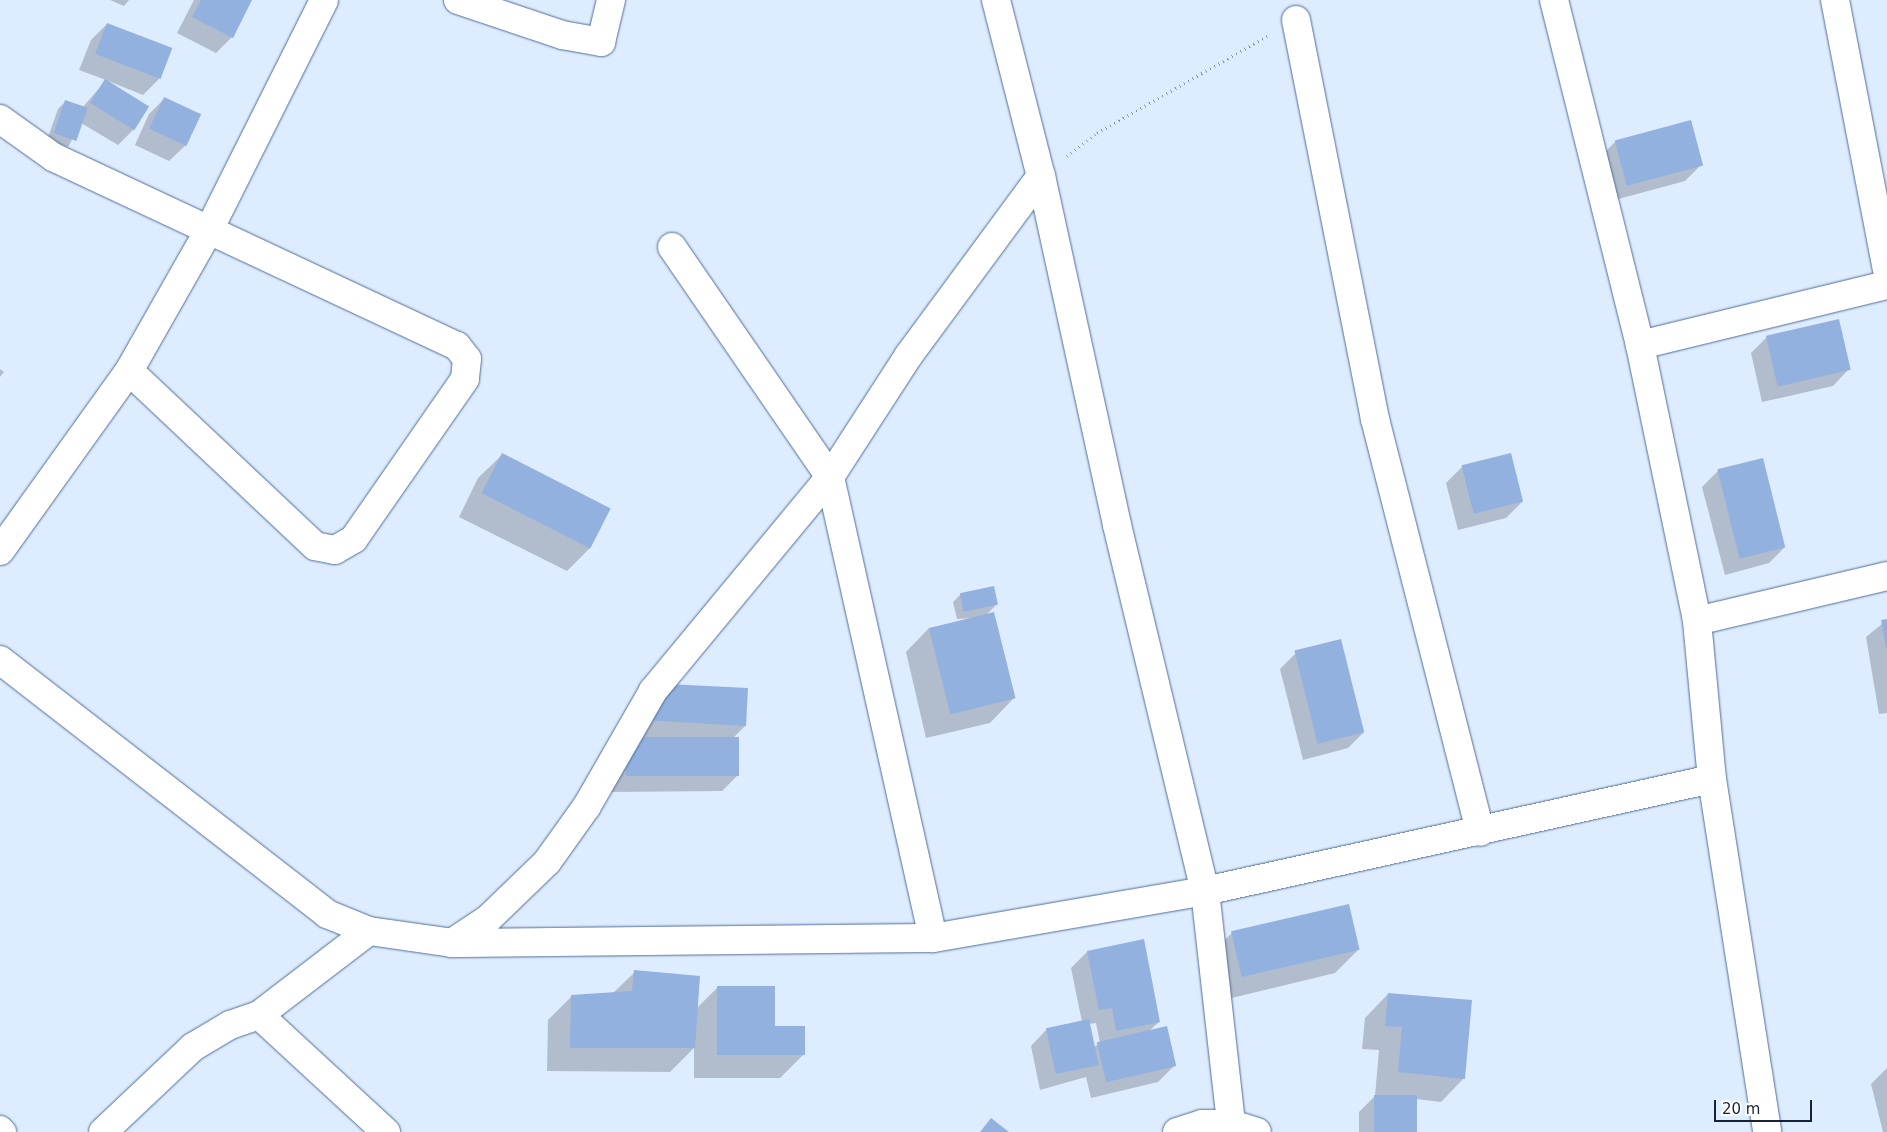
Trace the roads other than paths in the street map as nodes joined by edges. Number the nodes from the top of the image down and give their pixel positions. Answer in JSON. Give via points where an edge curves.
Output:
{"nodes":[{"id":1,"x":324,"y":0,"type":"edge"},
{"id":2,"x":458,"y":0,"type":"edge"},
{"id":3,"x":611,"y":0,"type":"edge"},
{"id":4,"x":996,"y":0,"type":"edge"},
{"id":5,"x":1554,"y":0,"type":"edge"},
{"id":6,"x":1835,"y":0,"type":"edge"},
{"id":7,"x":1296,"y":20,"type":"road end"},
{"id":8,"x":0,"y":119,"type":"edge"},
{"id":9,"x":1041,"y":176,"type":"junction"},
{"id":10,"x":208,"y":232,"type":"junction"},
{"id":11,"x":672,"y":247,"type":"dead end"},
{"id":12,"x":1887,"y":271,"type":"edge"},
{"id":13,"x":1887,"y":285,"type":"edge"},
{"id":14,"x":1640,"y":345,"type":"junction"},
{"id":15,"x":129,"y":371,"type":"junction"},
{"id":16,"x":830,"y":478,"type":"junction"},
{"id":17,"x":0,"y":551,"type":"edge"},
{"id":18,"x":1887,"y":576,"type":"edge"},
{"id":19,"x":1697,"y":621,"type":"junction"},
{"id":20,"x":0,"y":660,"type":"edge"},
{"id":21,"x":1712,"y":779,"type":"junction"},
{"id":22,"x":1480,"y":832,"type":"junction"},
{"id":23,"x":1205,"y":891,"type":"junction"},
{"id":24,"x":369,"y":931,"type":"junction"},
{"id":25,"x":933,"y":938,"type":"junction"},
{"id":26,"x":452,"y":943,"type":"junction"},
{"id":27,"x":259,"y":1015,"type":"junction"},
{"id":28,"x":1231,"y":1124,"type":"junction"},
{"id":29,"x":103,"y":1132,"type":"edge"},
{"id":30,"x":386,"y":1132,"type":"edge"},
{"id":31,"x":1177,"y":1132,"type":"edge"},
{"id":32,"x":1257,"y":1132,"type":"edge"},
{"id":33,"x":1767,"y":1132,"type":"edge"}],
"edges":[{"from":1,"to":10,"type":"street"},
{"from":2,"to":3,"type":"street","via":[[562,35],[601,42]]},
{"from":4,"to":9,"type":"street"},
{"from":5,"to":14,"type":"street"},
{"from":6,"to":12,"type":"street"},
{"from":7,"to":22,"type":"street","via":[[1375,419]]},
{"from":8,"to":10,"type":"street","via":[[53,157]]},
{"from":9,"to":16,"type":"street","via":[[909,355]]},
{"from":9,"to":23,"type":"street","via":[[1117,525]]},
{"from":10,"to":15,"type":"street"},
{"from":10,"to":15,"type":"street","via":[[457,346],[468,359],[465,379],[354,539],[335,550],[315,546]]},
{"from":11,"to":16,"type":"street"},
{"from":13,"to":14,"type":"street"},
{"from":14,"to":19,"type":"street"},
{"from":15,"to":17,"type":"street"},
{"from":16,"to":25,"type":"street"},
{"from":16,"to":26,"type":"street","via":[[653,691],[587,806],[547,862],[488,919]]},
{"from":18,"to":19,"type":"street"},
{"from":19,"to":21,"type":"street"},
{"from":20,"to":24,"type":"street","via":[[258,865],[327,914]]},
{"from":21,"to":22,"type":"street"},
{"from":21,"to":33,"type":"street"},
{"from":22,"to":23,"type":"street"},
{"from":23,"to":25,"type":"street"},
{"from":23,"to":28,"type":"street"},
{"from":24,"to":26,"type":"street"},
{"from":24,"to":27,"type":"street"},
{"from":25,"to":26,"type":"street"},
{"from":27,"to":29,"type":"street","via":[[201,1042]]},
{"from":27,"to":30,"type":"street"},
{"from":28,"to":31,"type":"street","via":[[1202,1124]]},
{"from":28,"to":32,"type":"street"}]}
